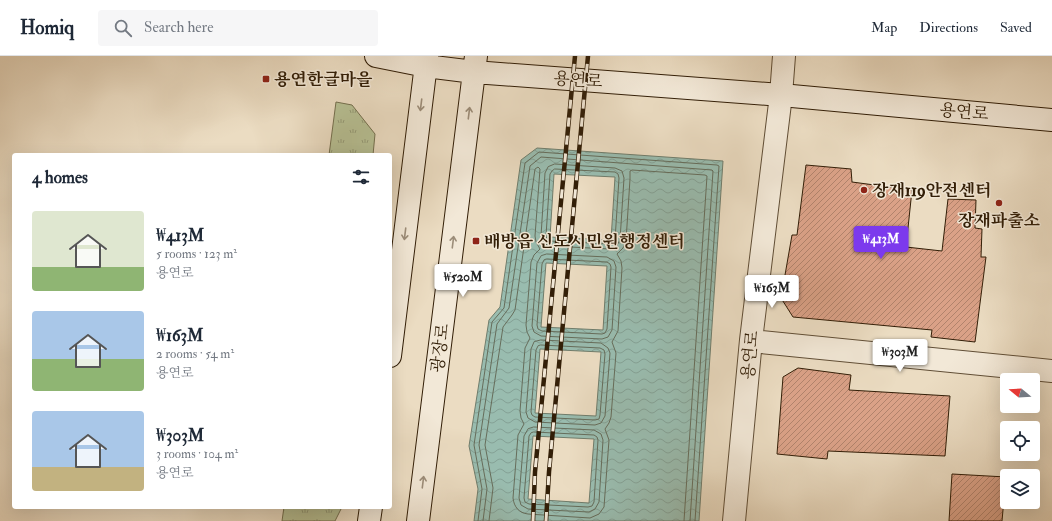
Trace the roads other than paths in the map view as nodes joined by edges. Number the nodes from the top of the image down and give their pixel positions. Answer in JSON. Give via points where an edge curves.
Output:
{"nodes":[{"id":1,"x":376,"y":56,"type":"edge"},
{"id":2,"x":784,"y":56,"type":"edge"},
{"id":3,"x":427,"y":61,"type":"edge"},
{"id":4,"x":475,"y":64,"type":"edge"},
{"id":5,"x":781,"y":95,"type":"junction"},
{"id":6,"x":1052,"y":120,"type":"edge"},
{"id":7,"x":392,"y":340,"type":"edge"},
{"id":8,"x":751,"y":341,"type":"junction"},
{"id":9,"x":1052,"y":370,"type":"edge"},
{"id":10,"x":371,"y":509,"type":"edge"},
{"id":11,"x":369,"y":521,"type":"edge"},
{"id":12,"x":418,"y":521,"type":"edge"},
{"id":13,"x":734,"y":521,"type":"edge"}],
"edges":[{"from":1,"to":3,"type":"street","name":"용연로"},
{"from":2,"to":5,"type":"street"},
{"from":3,"to":4,"type":"street","name":"용연로"},
{"from":3,"to":7,"type":"street","one_way":true},
{"from":4,"to":5,"type":"street","name":"용연로"},
{"from":12,"to":4,"type":"street","name":"광장로","one_way":true},
{"from":5,"to":6,"type":"street","name":"용연로"},
{"from":5,"to":8,"type":"street","name":"용연로"},
{"from":8,"to":9,"type":"street"},
{"from":8,"to":13,"type":"street","name":"용연로"},
{"from":10,"to":11,"type":"street"}]}
